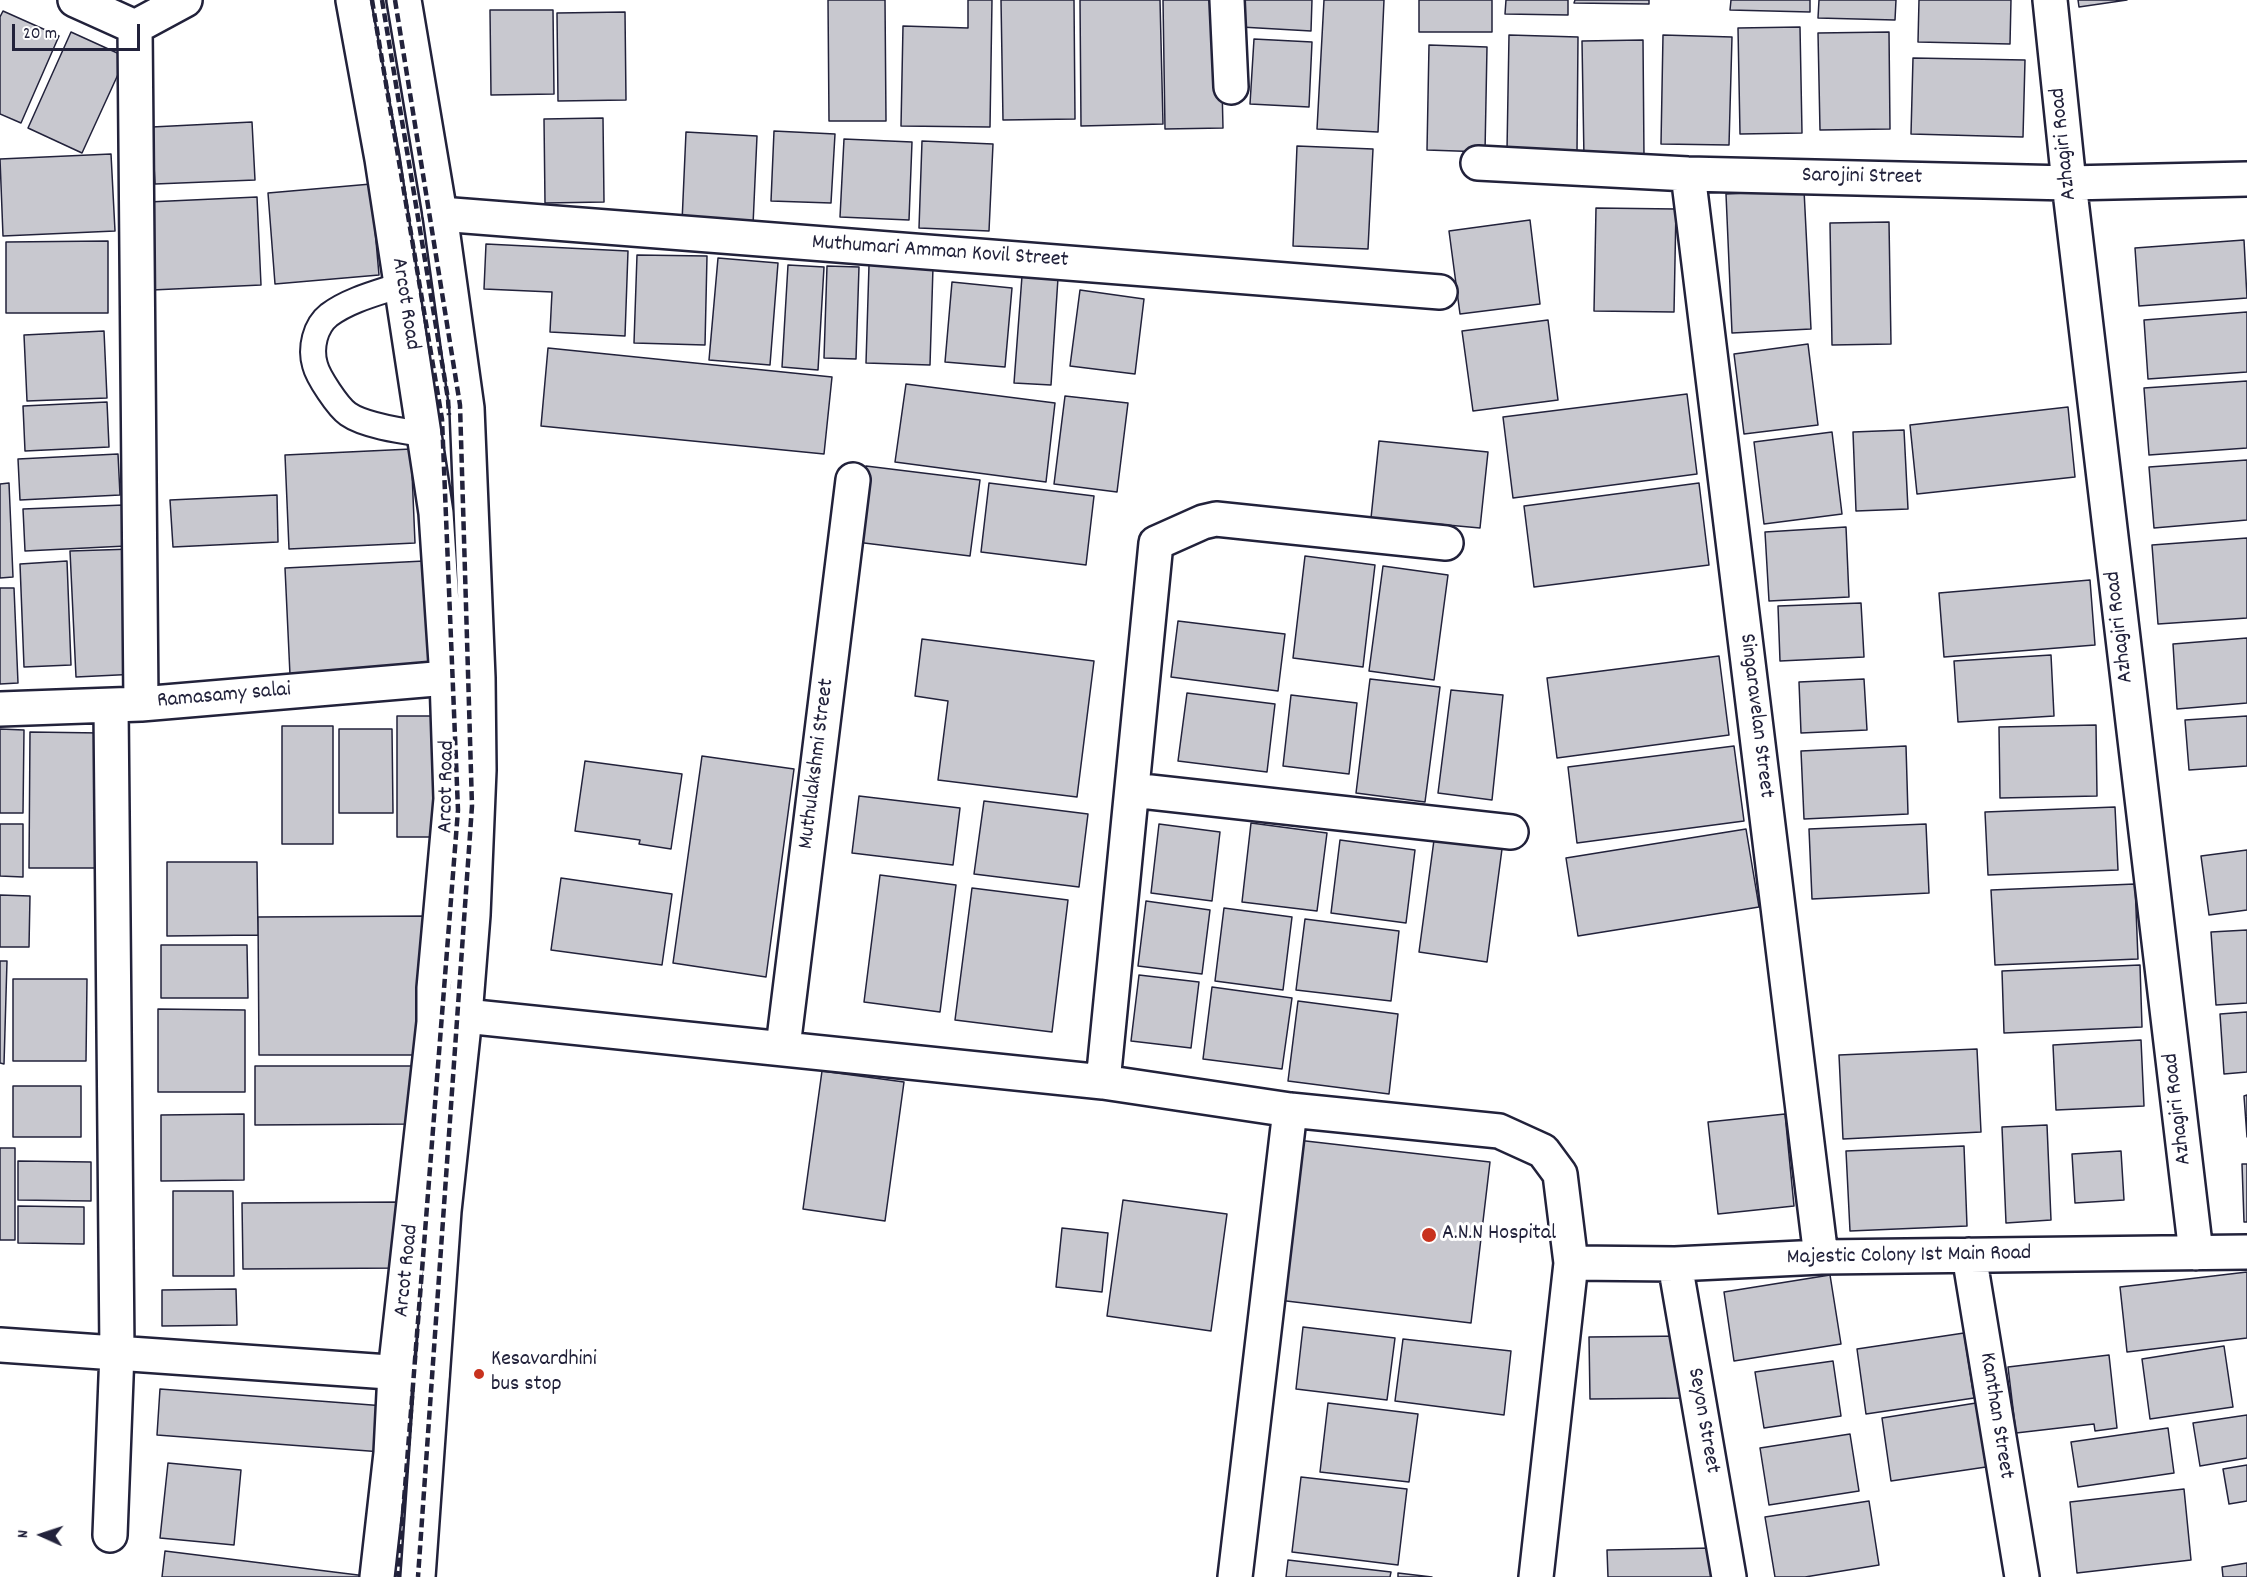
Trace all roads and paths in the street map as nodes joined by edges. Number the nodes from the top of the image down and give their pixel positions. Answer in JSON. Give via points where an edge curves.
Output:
{"nodes":[{"id":1,"x":75,"y":0,"type":"edge"},
{"id":2,"x":185,"y":0,"type":"edge"},
{"id":3,"x":353,"y":0,"type":"edge"},
{"id":4,"x":404,"y":0,"type":"edge"},
{"id":5,"x":1227,"y":0,"type":"edge"},
{"id":6,"x":2050,"y":0,"type":"edge"},
{"id":7,"x":135,"y":27,"type":"junction"},
{"id":8,"x":1231,"y":87,"type":"dead end"},
{"id":9,"x":1478,"y":163,"type":"dead end"},
{"id":10,"x":1688,"y":174,"type":"junction"},
{"id":11,"x":2247,"y":179,"type":"edge"},
{"id":12,"x":2069,"y":183,"type":"junction"},
{"id":13,"x":440,"y":214,"type":"junction"},
{"id":14,"x":401,"y":285,"type":"junction"},
{"id":15,"x":1440,"y":292,"type":"dead end"},
{"id":16,"x":423,"y":434,"type":"junction"},
{"id":17,"x":853,"y":480,"type":"dead end"},
{"id":18,"x":1446,"y":543,"type":"dead end"},
{"id":19,"x":447,"y":678,"type":"junction"},
{"id":20,"x":126,"y":705,"type":"junction"},
{"id":21,"x":0,"y":709,"type":"edge"},
{"id":22,"x":1132,"y":790,"type":"junction"},
{"id":23,"x":1511,"y":832,"type":"dead end"},
{"id":24,"x":465,"y":1016,"type":"junction"},
{"id":25,"x":783,"y":1047,"type":"junction"},
{"id":26,"x":1103,"y":1082,"type":"junction"},
{"id":27,"x":1290,"y":1110,"type":"junction"},
{"id":28,"x":2247,"y":1252,"type":"edge"},
{"id":29,"x":2196,"y":1253,"type":"junction"},
{"id":30,"x":1969,"y":1255,"type":"junction"},
{"id":31,"x":1821,"y":1257,"type":"junction"},
{"id":32,"x":1571,"y":1263,"type":"junction"},
{"id":33,"x":1675,"y":1264,"type":"junction"},
{"id":34,"x":0,"y":1345,"type":"edge"},
{"id":35,"x":117,"y":1352,"type":"junction"},
{"id":36,"x":396,"y":1373,"type":"junction"},
{"id":37,"x":432,"y":1374,"type":"junction"},
{"id":38,"x":110,"y":1535,"type":"dead end"},
{"id":39,"x":377,"y":1577,"type":"edge"},
{"id":40,"x":418,"y":1577,"type":"edge"},
{"id":41,"x":1235,"y":1577,"type":"edge"},
{"id":42,"x":1536,"y":1577,"type":"edge"},
{"id":43,"x":1729,"y":1577,"type":"edge"},
{"id":44,"x":2022,"y":1577,"type":"edge"}],
"edges":[{"from":1,"to":7,"type":"street"},
{"from":2,"to":7,"type":"street"},
{"from":3,"to":14,"type":"street","name":"Arcot Road"},
{"from":4,"to":13,"type":"street","name":"Arcot Road"},
{"from":5,"to":8,"type":"street"},
{"from":6,"to":12,"type":"street","name":"Azhagiri Road"},
{"from":7,"to":20,"type":"street"},
{"from":9,"to":10,"type":"street","name":"Sarojini Street"},
{"from":10,"to":12,"type":"street","name":"Sarojini Street"},
{"from":10,"to":31,"type":"street","name":"Singaravelan Street"},
{"from":11,"to":12,"type":"street","name":"Sarojini Street"},
{"from":12,"to":29,"type":"street","name":"Azhagiri Road"},
{"from":13,"to":15,"type":"street","name":"Muthumari Amman Kovil Street"},
{"from":13,"to":24,"type":"street","name":"Arcot Road","via":[[467,408],[478,678],[479,770]]},
{"from":14,"to":16,"type":"street","name":"Arcot Road"},
{"from":14,"to":16,"type":"lane","via":[[350,303],[327,316],[313,338],[315,365],[333,398],[348,414],[390,430]]},
{"from":16,"to":19,"type":"street","name":"Arcot Road","via":[[436,513]]},
{"from":17,"to":25,"type":"street","name":"Muthulakshmi Street"},
{"from":18,"to":22,"type":"street","via":[[1216,519],[1156,543]]},
{"from":19,"to":20,"type":"street","name":"Ramasamy salai"},
{"from":19,"to":36,"type":"street","name":"Arcot Road","via":[[451,799],[433,1033]]},
{"from":20,"to":21,"type":"street","name":"Ramasamy salai"},
{"from":20,"to":35,"type":"street"},
{"from":22,"to":23,"type":"street"},
{"from":22,"to":26,"type":"street"},
{"from":24,"to":25,"type":"street"},
{"from":24,"to":37,"type":"street","name":"Arcot Road","via":[[444,1211]]},
{"from":25,"to":26,"type":"street"},
{"from":26,"to":27,"type":"street"},
{"from":27,"to":32,"type":"street","via":[[1499,1131],[1543,1151],[1560,1174]]},
{"from":27,"to":41,"type":"street"},
{"from":28,"to":29,"type":"street","name":"Majestic Colony 1st Main Road"},
{"from":29,"to":30,"type":"street","name":"Majestic Colony 1st Main Road"},
{"from":30,"to":31,"type":"street","name":"Majestic Colony 1st Main Road"},
{"from":30,"to":44,"type":"street","name":"Kanthan Street"},
{"from":31,"to":33,"type":"street","name":"Majestic Colony 1st Main Road"},
{"from":32,"to":33,"type":"street","name":"Majestic Colony 1st Main Road"},
{"from":32,"to":42,"type":"street"},
{"from":33,"to":43,"type":"street","name":"Seyon Street"},
{"from":34,"to":35,"type":"street"},
{"from":35,"to":36,"type":"street"},
{"from":35,"to":38,"type":"street"},
{"from":36,"to":37,"type":"street"},
{"from":36,"to":39,"type":"street","name":"Arcot Road"},
{"from":37,"to":40,"type":"street","name":"Arcot Road"}]}
